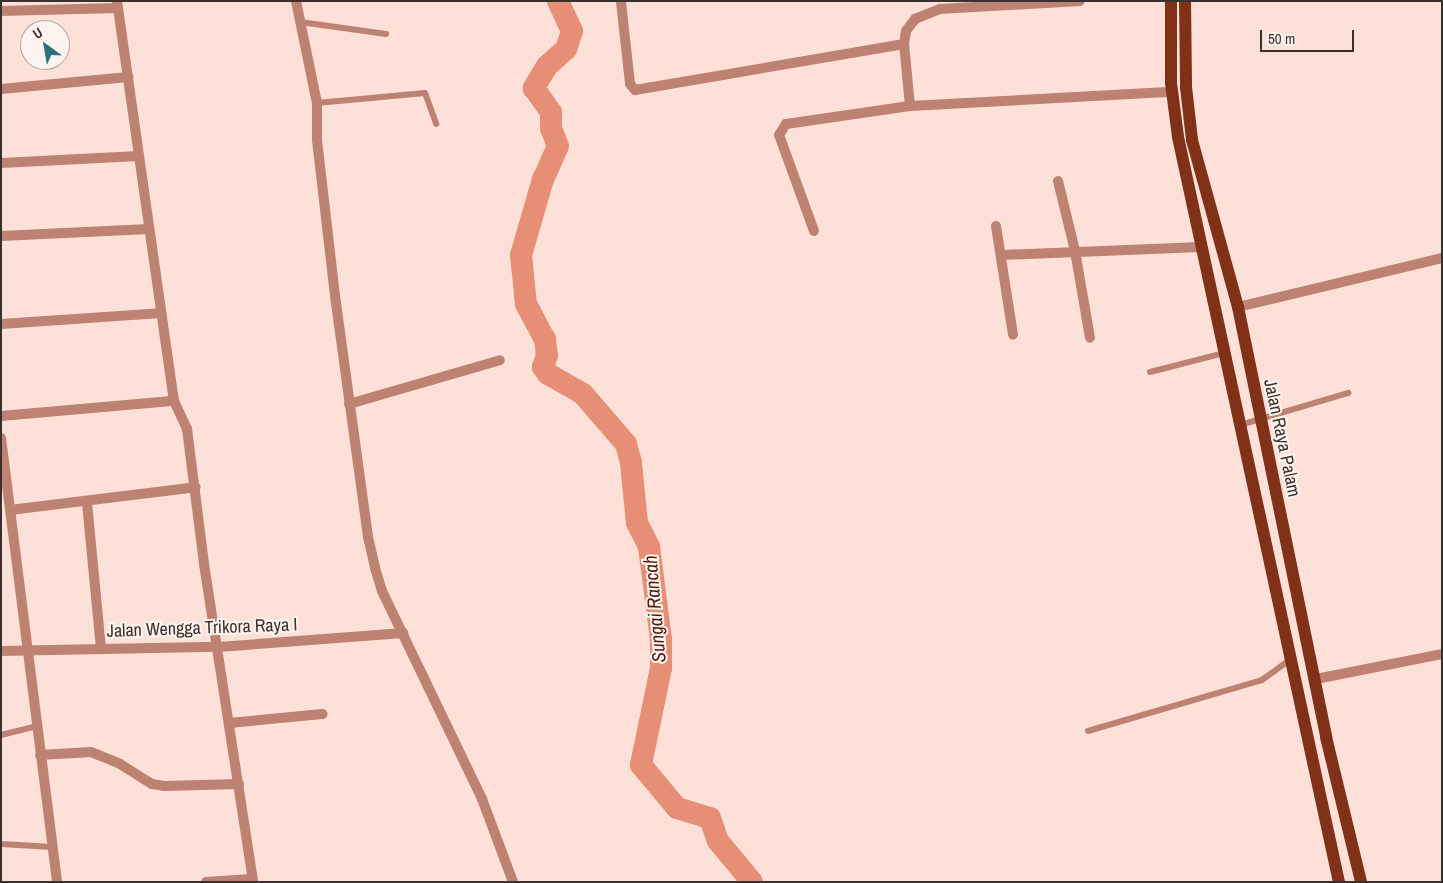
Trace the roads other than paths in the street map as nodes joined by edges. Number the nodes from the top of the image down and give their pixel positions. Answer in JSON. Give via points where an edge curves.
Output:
{"nodes":[{"id":1,"x":296,"y":1,"type":"edge"},
{"id":2,"x":1080,"y":1,"type":"edge"},
{"id":3,"x":1171,"y":1,"type":"edge"},
{"id":4,"x":1185,"y":1,"type":"edge"},
{"id":5,"x":621,"y":2,"type":"edge"},
{"id":6,"x":118,"y":4,"type":"edge"},
{"id":7,"x":1,"y":11,"type":"edge"},
{"id":8,"x":300,"y":22,"type":"junction"},
{"id":9,"x":386,"y":34,"type":"dead end"},
{"id":10,"x":904,"y":44,"type":"junction"},
{"id":11,"x":128,"y":77,"type":"junction"},
{"id":12,"x":1,"y":90,"type":"edge"},
{"id":13,"x":1172,"y":92,"type":"junction"},
{"id":14,"x":317,"y":103,"type":"junction"},
{"id":15,"x":910,"y":106,"type":"junction"},
{"id":16,"x":436,"y":124,"type":"dead end"},
{"id":17,"x":139,"y":156,"type":"junction"},
{"id":18,"x":1,"y":164,"type":"edge"},
{"id":19,"x":1058,"y":181,"type":"dead end"},
{"id":20,"x":996,"y":226,"type":"dead end"},
{"id":21,"x":150,"y":229,"type":"junction"},
{"id":22,"x":814,"y":231,"type":"dead end"},
{"id":23,"x":1,"y":236,"type":"edge"},
{"id":24,"x":1201,"y":247,"type":"junction"},
{"id":25,"x":1076,"y":251,"type":"junction"},
{"id":26,"x":1002,"y":255,"type":"junction"},
{"id":27,"x":1442,"y":258,"type":"edge"},
{"id":28,"x":1238,"y":307,"type":"junction"},
{"id":29,"x":161,"y":313,"type":"junction"},
{"id":30,"x":1,"y":324,"type":"edge"},
{"id":31,"x":1012,"y":335,"type":"dead end"},
{"id":32,"x":1090,"y":338,"type":"dead end"},
{"id":33,"x":1224,"y":353,"type":"junction"},
{"id":34,"x":500,"y":360,"type":"dead end"},
{"id":35,"x":1150,"y":372,"type":"dead end"},
{"id":36,"x":1348,"y":393,"type":"dead end"},
{"id":37,"x":174,"y":401,"type":"junction"},
{"id":38,"x":349,"y":404,"type":"junction"},
{"id":39,"x":1,"y":416,"type":"edge"},
{"id":40,"x":1260,"y":419,"type":"junction"},
{"id":41,"x":1240,"y":425,"type":"junction"},
{"id":42,"x":1,"y":438,"type":"edge"},
{"id":43,"x":4,"y":484,"type":"edge"},
{"id":44,"x":196,"y":487,"type":"junction"},
{"id":45,"x":87,"y":503,"type":"junction"},
{"id":46,"x":10,"y":510,"type":"junction"},
{"id":47,"x":403,"y":633,"type":"junction"},
{"id":48,"x":218,"y":647,"type":"junction"},
{"id":49,"x":101,"y":649,"type":"junction"},
{"id":50,"x":27,"y":650,"type":"junction"},
{"id":51,"x":1,"y":651,"type":"edge"},
{"id":52,"x":1442,"y":654,"type":"edge"},
{"id":53,"x":1290,"y":660,"type":"junction"},
{"id":54,"x":1316,"y":679,"type":"junction"},
{"id":55,"x":323,"y":714,"type":"dead end"},
{"id":56,"x":229,"y":723,"type":"junction"},
{"id":57,"x":37,"y":726,"type":"junction"},
{"id":58,"x":1088,"y":731,"type":"dead end"},
{"id":59,"x":1,"y":735,"type":"edge"},
{"id":60,"x":40,"y":755,"type":"junction"},
{"id":61,"x":239,"y":784,"type":"junction"},
{"id":62,"x":1,"y":844,"type":"edge"},
{"id":63,"x":52,"y":847,"type":"junction"},
{"id":64,"x":252,"y":880,"type":"edge"},
{"id":65,"x":58,"y":882,"type":"edge"},
{"id":66,"x":206,"y":882,"type":"edge"},
{"id":67,"x":513,"y":882,"type":"edge"},
{"id":68,"x":1339,"y":882,"type":"edge"},
{"id":69,"x":1361,"y":882,"type":"edge"}],
"edges":[{"from":1,"to":8,"type":"street"},
{"from":2,"to":10,"type":"street","via":[[940,9],[914,19],[906,31]]},
{"from":3,"to":13,"type":"main road"},
{"from":4,"to":28,"type":"main road","name":"Jalan Raya Palam","via":[[1186,87],[1192,140]]},
{"from":5,"to":10,"type":"street","via":[[630,84],[636,90]]},
{"from":6,"to":7,"type":"street"},
{"from":6,"to":11,"type":"street"},
{"from":8,"to":9,"type":"lane"},
{"from":8,"to":14,"type":"street"},
{"from":10,"to":15,"type":"street"},
{"from":11,"to":12,"type":"street"},
{"from":11,"to":17,"type":"street"},
{"from":13,"to":15,"type":"street"},
{"from":13,"to":24,"type":"main road"},
{"from":14,"to":16,"type":"lane","via":[[426,93]]},
{"from":14,"to":38,"type":"street","via":[[317,140]]},
{"from":15,"to":22,"type":"street","via":[[786,124],[781,129],[779,135]]},
{"from":17,"to":18,"type":"street"},
{"from":17,"to":21,"type":"street"},
{"from":19,"to":25,"type":"street"},
{"from":20,"to":26,"type":"street"},
{"from":21,"to":23,"type":"street"},
{"from":21,"to":29,"type":"street"},
{"from":24,"to":25,"type":"street"},
{"from":24,"to":33,"type":"main road"},
{"from":25,"to":26,"type":"street"},
{"from":25,"to":32,"type":"street"},
{"from":26,"to":31,"type":"street"},
{"from":27,"to":28,"type":"street"},
{"from":28,"to":40,"type":"main road","name":"Jalan Raya Palam"},
{"from":29,"to":30,"type":"street"},
{"from":29,"to":37,"type":"street"},
{"from":33,"to":35,"type":"lane"},
{"from":33,"to":41,"type":"main road"},
{"from":34,"to":38,"type":"street"},
{"from":36,"to":40,"type":"lane"},
{"from":37,"to":39,"type":"street"},
{"from":37,"to":44,"type":"street","via":[[187,429]]},
{"from":38,"to":47,"type":"street","via":[[372,553],[382,591]]},
{"from":40,"to":41,"type":"lane"},
{"from":40,"to":54,"type":"main road","name":"Jalan Raya Palam"},
{"from":41,"to":53,"type":"main road"},
{"from":42,"to":43,"type":"street"},
{"from":43,"to":46,"type":"street"},
{"from":44,"to":45,"type":"street"},
{"from":44,"to":48,"type":"street","via":[[204,564]]},
{"from":45,"to":46,"type":"street"},
{"from":45,"to":49,"type":"street"},
{"from":46,"to":50,"type":"street"},
{"from":47,"to":48,"type":"street","name":"Jalan Wengga Trikora Raya I"},
{"from":47,"to":67,"type":"street","via":[[482,799]]},
{"from":48,"to":49,"type":"street","name":"Jalan Wengga Trikora Raya I"},
{"from":48,"to":56,"type":"street"},
{"from":49,"to":50,"type":"street","name":"Jalan Wengga Trikora Raya I"},
{"from":50,"to":51,"type":"street","name":"Jalan Wengga Trikora Raya I"},
{"from":50,"to":57,"type":"street"},
{"from":52,"to":54,"type":"street"},
{"from":53,"to":58,"type":"lane","via":[[1262,680]]},
{"from":53,"to":68,"type":"main road"},
{"from":54,"to":69,"type":"main road","name":"Jalan Raya Palam"},
{"from":55,"to":56,"type":"street"},
{"from":56,"to":61,"type":"street"},
{"from":57,"to":59,"type":"lane"},
{"from":57,"to":60,"type":"street"},
{"from":60,"to":61,"type":"street","via":[[91,752],[120,764],[152,784],[164,786]]},
{"from":60,"to":63,"type":"street"},
{"from":61,"to":64,"type":"street"},
{"from":62,"to":63,"type":"lane"},
{"from":63,"to":65,"type":"street"},
{"from":64,"to":66,"type":"street"}]}
